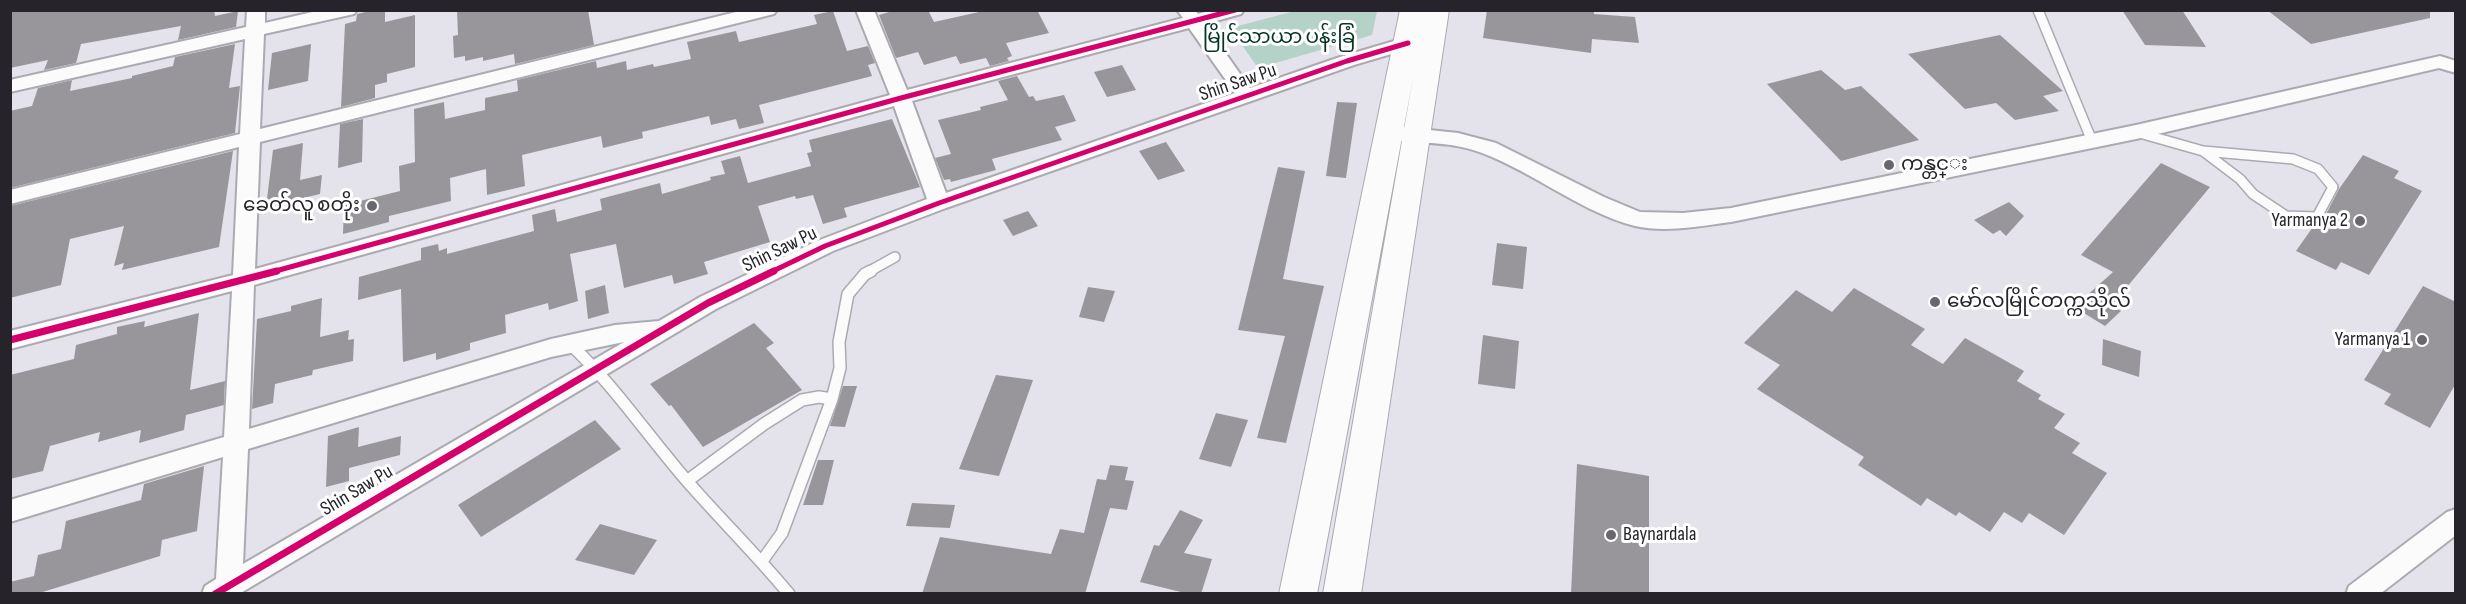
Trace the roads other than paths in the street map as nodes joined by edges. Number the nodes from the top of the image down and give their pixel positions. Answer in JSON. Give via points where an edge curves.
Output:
{"nodes":[{"id":1,"x":348,"y":10,"type":"edge"},
{"id":2,"x":768,"y":10,"type":"edge"},
{"id":3,"x":865,"y":10,"type":"edge"},
{"id":4,"x":1235,"y":10,"type":"edge"},
{"id":5,"x":1413,"y":10,"type":"edge"},
{"id":6,"x":1436,"y":10,"type":"edge"},
{"id":7,"x":2038,"y":10,"type":"edge"},
{"id":8,"x":1190,"y":16,"type":"edge"},
{"id":9,"x":255,"y":21,"type":"edge"},
{"id":10,"x":1408,"y":43,"type":"junction"},
{"id":11,"x":2456,"y":66,"type":"edge"},
{"id":12,"x":10,"y":86,"type":"edge"},
{"id":13,"x":1246,"y":97,"type":"junction"},
{"id":14,"x":901,"y":98,"type":"junction"},
{"id":15,"x":2136,"y":132,"type":"junction"},
{"id":16,"x":1403,"y":134,"type":"junction"},
{"id":17,"x":250,"y":137,"type":"junction"},
{"id":18,"x":2092,"y":141,"type":"junction"},
{"id":19,"x":2203,"y":151,"type":"junction"},
{"id":20,"x":10,"y":197,"type":"edge"},
{"id":21,"x":939,"y":203,"type":"junction"},
{"id":22,"x":895,"y":257,"type":"dead end"},
{"id":23,"x":243,"y":280,"type":"junction"},
{"id":24,"x":666,"y":328,"type":"junction"},
{"id":25,"x":10,"y":340,"type":"edge"},
{"id":26,"x":570,"y":344,"type":"junction"},
{"id":27,"x":596,"y":368,"type":"junction"},
{"id":28,"x":832,"y":399,"type":"junction"},
{"id":29,"x":236,"y":443,"type":"junction"},
{"id":30,"x":687,"y":481,"type":"junction"},
{"id":31,"x":10,"y":511,"type":"edge"},
{"id":32,"x":2456,"y":520,"type":"edge"},
{"id":33,"x":762,"y":561,"type":"junction"},
{"id":34,"x":222,"y":590,"type":"edge"},
{"id":35,"x":789,"y":594,"type":"edge"},
{"id":36,"x":1298,"y":594,"type":"edge"},
{"id":37,"x":1342,"y":594,"type":"edge"},
{"id":38,"x":2359,"y":594,"type":"edge"}],
"edges":[{"from":1,"to":9,"type":"street"},
{"from":2,"to":17,"type":"street"},
{"from":3,"to":14,"type":"street"},
{"from":4,"to":8,"type":"street"},
{"from":5,"to":10,"type":"main road"},
{"from":6,"to":16,"type":"main road"},
{"from":7,"to":18,"type":"lane"},
{"from":8,"to":13,"type":"street"},
{"from":8,"to":14,"type":"street"},
{"from":9,"to":12,"type":"street"},
{"from":9,"to":17,"type":"street"},
{"from":10,"to":13,"type":"street","name":"Shin Saw Pu"},
{"from":10,"to":16,"type":"main road"},
{"from":11,"to":15,"type":"street","via":[[2440,62]]},
{"from":13,"to":21,"type":"street","name":"Shin Saw Pu"},
{"from":14,"to":21,"type":"street"},
{"from":14,"to":23,"type":"street"},
{"from":15,"to":18,"type":"street"},
{"from":15,"to":19,"type":"lane"},
{"from":16,"to":18,"type":"street","via":[[1458,140],[1488,148],[1638,219],[1683,220],[1731,215]]},
{"from":16,"to":36,"type":"main road"},
{"from":16,"to":37,"type":"main road"},
{"from":17,"to":20,"type":"street"},
{"from":17,"to":23,"type":"street"},
{"from":19,"to":19,"type":"lane","via":[[2253,194],[2286,216],[2317,217],[2333,187],[2318,169],[2293,159]]},
{"from":21,"to":24,"type":"street","name":"Shin Saw Pu","via":[[825,246]]},
{"from":22,"to":28,"type":"lane","via":[[865,274],[848,294],[839,342],[840,368]]},
{"from":23,"to":25,"type":"street"},
{"from":23,"to":29,"type":"street"},
{"from":24,"to":26,"type":"street"},
{"from":24,"to":27,"type":"street","name":"Shin Saw Pu"},
{"from":26,"to":27,"type":"lane"},
{"from":26,"to":29,"type":"street"},
{"from":27,"to":30,"type":"lane"},
{"from":27,"to":34,"type":"street","name":"Shin Saw Pu"},
{"from":28,"to":30,"type":"lane","via":[[802,400]]},
{"from":28,"to":33,"type":"lane","via":[[782,533]]},
{"from":29,"to":31,"type":"street"},
{"from":29,"to":34,"type":"street"},
{"from":30,"to":33,"type":"lane"},
{"from":32,"to":38,"type":"street"},
{"from":33,"to":35,"type":"lane"}]}
